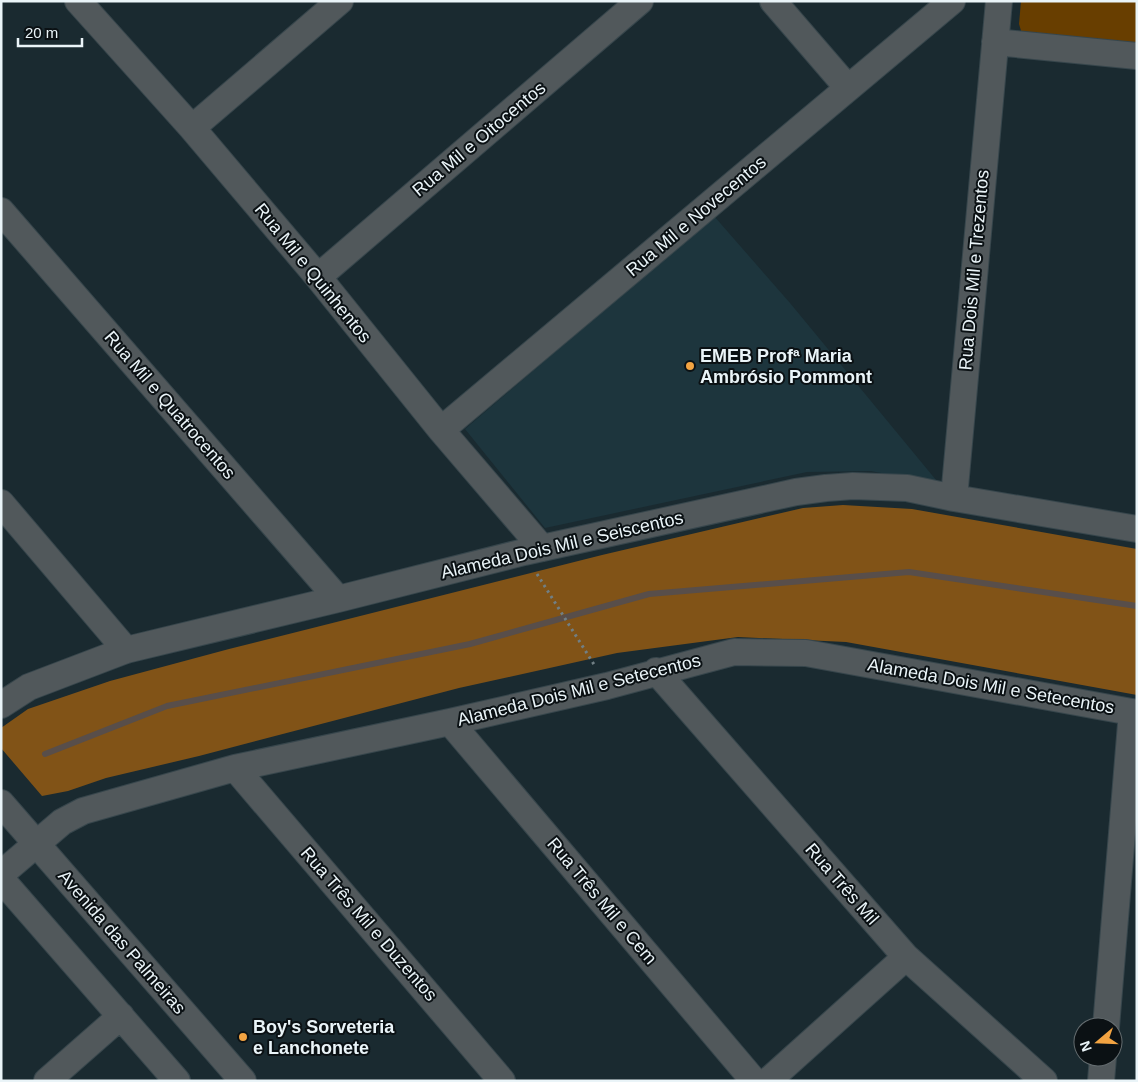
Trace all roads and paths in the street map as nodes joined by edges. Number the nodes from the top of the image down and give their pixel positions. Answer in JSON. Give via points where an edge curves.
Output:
{"nodes":[{"id":1,"x":78,"y":1,"type":"edge"},
{"id":2,"x":340,"y":1,"type":"edge"},
{"id":3,"x":640,"y":1,"type":"edge"},
{"id":4,"x":773,"y":1,"type":"edge"},
{"id":5,"x":952,"y":1,"type":"edge"},
{"id":6,"x":999,"y":1,"type":"edge"},
{"id":7,"x":995,"y":42,"type":"junction"},
{"id":8,"x":1137,"y":56,"type":"edge"},
{"id":9,"x":848,"y":88,"type":"junction"},
{"id":10,"x":192,"y":128,"type":"junction"},
{"id":11,"x":1,"y":212,"type":"edge"},
{"id":12,"x":318,"y":277,"type":"junction"},
{"id":13,"x":441,"y":430,"type":"junction"},
{"id":14,"x":954,"y":498,"type":"junction"},
{"id":15,"x":1,"y":503,"type":"edge"},
{"id":16,"x":1137,"y":529,"type":"edge"},
{"id":17,"x":533,"y":550,"type":"junction"},
{"id":18,"x":338,"y":600,"type":"junction"},
{"id":19,"x":126,"y":650,"type":"junction"},
{"id":20,"x":656,"y":671,"type":"junction"},
{"id":21,"x":607,"y":686,"type":"junction"},
{"id":22,"x":1,"y":705,"type":"edge"},
{"id":23,"x":1134,"y":713,"type":"edge"},
{"id":24,"x":450,"y":722,"type":"junction"},
{"id":25,"x":235,"y":768,"type":"junction"},
{"id":26,"x":1,"y":804,"type":"edge"},
{"id":27,"x":37,"y":844,"type":"junction"},
{"id":28,"x":1,"y":874,"type":"edge"},
{"id":29,"x":1,"y":878,"type":"edge"},
{"id":30,"x":906,"y":957,"type":"junction"},
{"id":31,"x":122,"y":1016,"type":"junction"},
{"id":32,"x":1107,"y":1017,"type":"edge"},
{"id":33,"x":1102,"y":1067,"type":"edge"},
{"id":34,"x":48,"y":1081,"type":"edge"},
{"id":35,"x":177,"y":1081,"type":"edge"},
{"id":36,"x":242,"y":1081,"type":"edge"},
{"id":37,"x":502,"y":1081,"type":"edge"},
{"id":38,"x":754,"y":1081,"type":"edge"},
{"id":39,"x":768,"y":1081,"type":"edge"},
{"id":40,"x":1044,"y":1081,"type":"edge"},
{"id":41,"x":1101,"y":1081,"type":"edge"}],
"edges":[{"from":1,"to":10,"type":"street","name":"Rua Mil e Quinhentos"},
{"from":2,"to":10,"type":"street"},
{"from":3,"to":12,"type":"street","name":"Rua Mil e Oitocentos"},
{"from":4,"to":9,"type":"street"},
{"from":5,"to":9,"type":"street","name":"Rua Mil e Novecentos"},
{"from":6,"to":7,"type":"street","name":"Rua Dois Mil e Trezentos"},
{"from":7,"to":8,"type":"street"},
{"from":7,"to":14,"type":"street","name":"Rua Dois Mil e Trezentos"},
{"from":9,"to":13,"type":"street","name":"Rua Mil e Novecentos"},
{"from":10,"to":12,"type":"street","name":"Rua Mil e Quinhentos"},
{"from":11,"to":18,"type":"street","name":"Rua Mil e Quatrocentos"},
{"from":12,"to":13,"type":"street","name":"Rua Mil e Quinhentos"},
{"from":13,"to":17,"type":"street","name":"Rua Mil e Quinhentos"},
{"from":14,"to":16,"type":"street","name":"Alameda Dois Mil e Seiscentos"},
{"from":14,"to":17,"type":"street","name":"Alameda Dois Mil e Seiscentos","via":[[907,488],[826,488]]},
{"from":15,"to":19,"type":"street"},
{"from":17,"to":18,"type":"street","name":"Alameda Dois Mil e Seiscentos"},
{"from":17,"to":21,"type":"path","via":[[557,605]]},
{"from":18,"to":19,"type":"street","name":"Alameda Dois Mil e Seiscentos"},
{"from":19,"to":22,"type":"street","name":"Alameda Dois Mil e Seiscentos","via":[[29,687]]},
{"from":20,"to":21,"type":"street","name":"Alameda Dois Mil e Setecentos"},
{"from":20,"to":23,"type":"street","name":"Alameda Dois Mil e Setecentos","via":[[734,652],[806,652]]},
{"from":20,"to":30,"type":"street","name":"Rua Três Mil"},
{"from":21,"to":24,"type":"street","name":"Alameda Dois Mil e Setecentos"},
{"from":23,"to":32,"type":"street"},
{"from":24,"to":25,"type":"street","name":"Alameda Dois Mil e Setecentos"},
{"from":24,"to":38,"type":"street","name":"Rua Três Mil e Cem"},
{"from":25,"to":27,"type":"street","name":"Alameda Dois Mil e Setecentos","via":[[83,811],[62,822]]},
{"from":25,"to":37,"type":"street","name":"Rua Três Mil e Duzentos"},
{"from":26,"to":27,"type":"street","name":"Avenida das Palmeiras"},
{"from":27,"to":28,"type":"street","name":"Alameda Dois Mil e Setecentos"},
{"from":27,"to":36,"type":"street","name":"Avenida das Palmeiras"},
{"from":29,"to":31,"type":"street"},
{"from":30,"to":39,"type":"street"},
{"from":30,"to":40,"type":"street","name":"Rua Três Mil"},
{"from":31,"to":34,"type":"street"},
{"from":31,"to":35,"type":"street"},
{"from":33,"to":41,"type":"street"}]}
